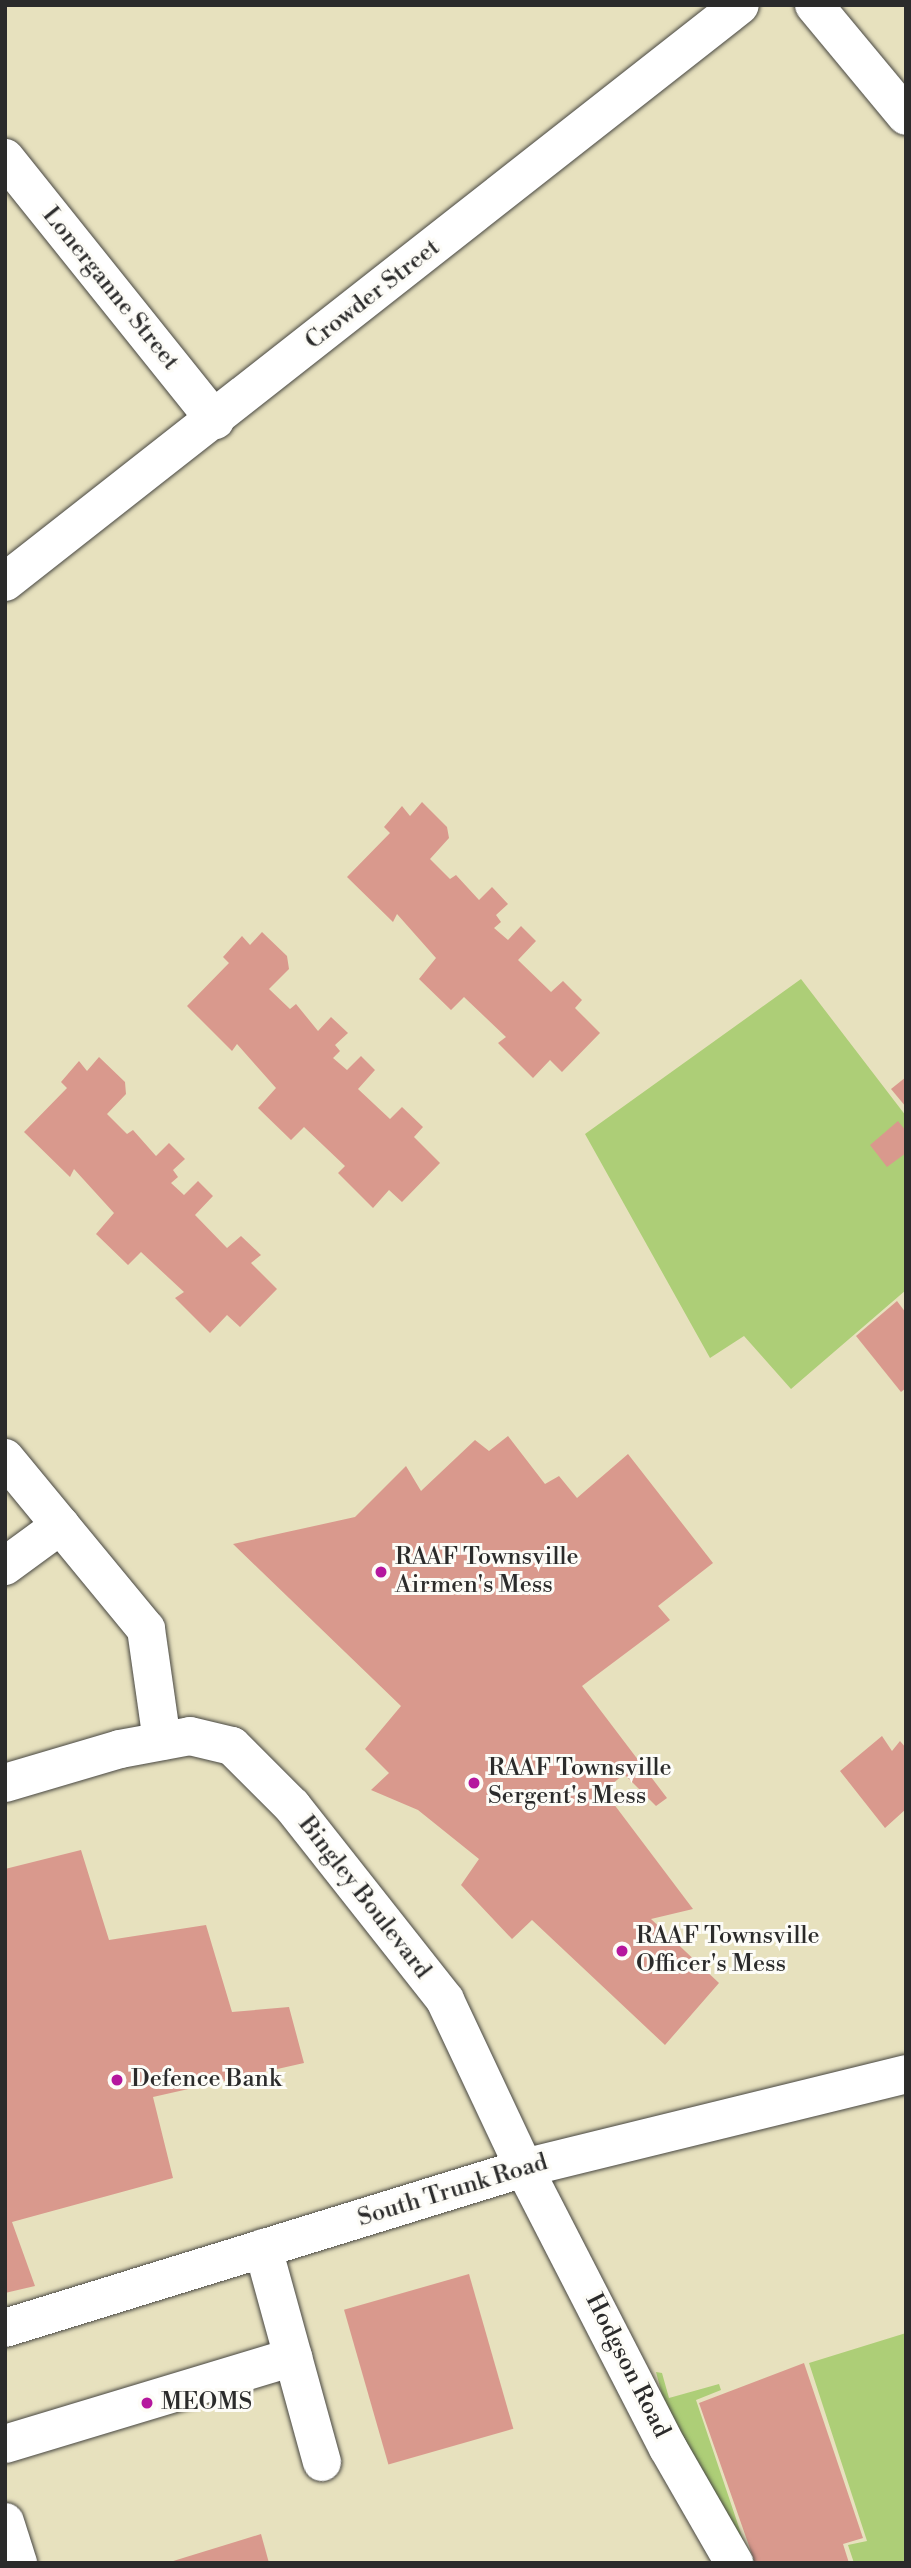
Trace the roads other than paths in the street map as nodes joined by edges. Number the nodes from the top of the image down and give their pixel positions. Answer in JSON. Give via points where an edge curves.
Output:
{"nodes":[{"id":1,"x":740,"y":5,"type":"edge"},
{"id":2,"x":814,"y":5,"type":"edge"},
{"id":3,"x":906,"y":116,"type":"edge"},
{"id":4,"x":5,"y":158,"type":"edge"},
{"id":5,"x":215,"y":420,"type":"junction"},
{"id":6,"x":5,"y":582,"type":"edge"},
{"id":7,"x":5,"y":1458,"type":"edge"},
{"id":8,"x":61,"y":1525,"type":"junction"},
{"id":9,"x":5,"y":1566,"type":"edge"},
{"id":10,"x":162,"y":1741,"type":"junction"},
{"id":11,"x":5,"y":1783,"type":"edge"},
{"id":12,"x":904,"y":2081,"type":"edge"},
{"id":13,"x":524,"y":2168,"type":"junction"},
{"id":14,"x":263,"y":2248,"type":"junction"},
{"id":15,"x":5,"y":2328,"type":"edge"},
{"id":16,"x":293,"y":2357,"type":"junction"},
{"id":17,"x":5,"y":2444,"type":"edge"},
{"id":18,"x":322,"y":2462,"type":"dead end"},
{"id":19,"x":5,"y":2522,"type":"edge"},
{"id":20,"x":18,"y":2563,"type":"edge"},
{"id":21,"x":734,"y":2563,"type":"edge"}],
"edges":[{"from":1,"to":5,"type":"street","name":"Crowder Street"},
{"from":2,"to":3,"type":"street"},
{"from":4,"to":5,"type":"street","name":"Lonerganne Street"},
{"from":5,"to":6,"type":"street","name":"Crowder Street"},
{"from":7,"to":8,"type":"street"},
{"from":8,"to":9,"type":"street"},
{"from":8,"to":10,"type":"street","via":[[146,1629]]},
{"from":10,"to":11,"type":"street","name":"Bingley Boulevard"},
{"from":10,"to":13,"type":"street","name":"Bingley Boulevard","via":[[190,1736],[233,1746],[292,1806],[445,2000]]},
{"from":12,"to":13,"type":"street","name":"South Trunk Road"},
{"from":13,"to":14,"type":"street","name":"South Trunk Road"},
{"from":13,"to":21,"type":"street","name":"Hodgson Road","via":[[668,2448]]},
{"from":14,"to":15,"type":"street","name":"South Trunk Road"},
{"from":14,"to":16,"type":"street"},
{"from":16,"to":17,"type":"street"},
{"from":16,"to":18,"type":"street"},
{"from":19,"to":20,"type":"street"}]}
